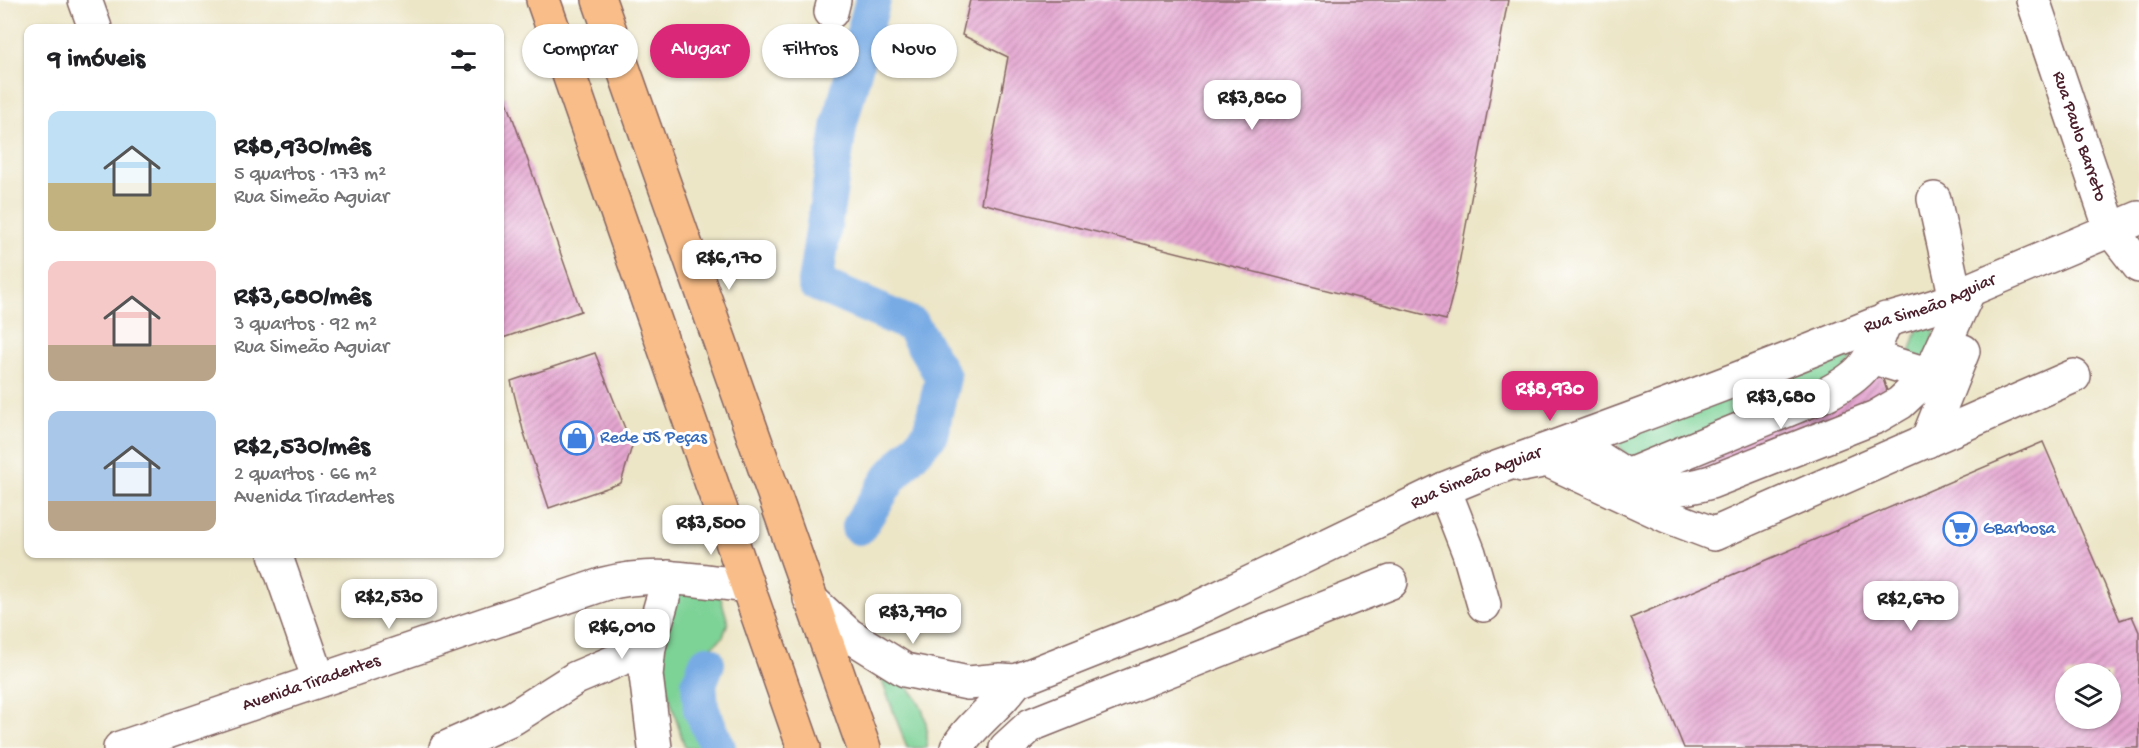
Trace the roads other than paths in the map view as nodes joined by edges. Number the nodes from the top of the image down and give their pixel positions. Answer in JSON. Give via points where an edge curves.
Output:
{"nodes":[{"id":1,"x":85,"y":0,"type":"edge"},
{"id":2,"x":543,"y":0,"type":"edge"},
{"id":3,"x":599,"y":0,"type":"edge"},
{"id":4,"x":2033,"y":0,"type":"edge"},
{"id":5,"x":94,"y":24,"type":"edge"},
{"id":6,"x":1934,"y":199,"type":"dead end"},
{"id":7,"x":2123,"y":229,"type":"edge"},
{"id":8,"x":2139,"y":266,"type":"edge"},
{"id":9,"x":1963,"y":294,"type":"junction"},
{"id":10,"x":1886,"y":320,"type":"junction"},
{"id":11,"x":1871,"y":357,"type":"junction"},
{"id":12,"x":1930,"y":375,"type":"junction"},
{"id":13,"x":2074,"y":376,"type":"dead end"},
{"id":14,"x":1572,"y":441,"type":"junction"},
{"id":15,"x":1927,"y":441,"type":"junction"},
{"id":16,"x":1488,"y":471,"type":"junction"},
{"id":17,"x":1627,"y":476,"type":"junction"},
{"id":18,"x":276,"y":558,"type":"edge"},
{"id":19,"x":669,"y":577,"type":"junction"},
{"id":20,"x":1391,"y":582,"type":"dead end"},
{"id":21,"x":747,"y":586,"type":"junction"},
{"id":22,"x":810,"y":599,"type":"junction"},
{"id":23,"x":649,"y":647,"type":"junction"},
{"id":24,"x":319,"y":680,"type":"junction"},
{"id":25,"x":1016,"y":681,"type":"junction"},
{"id":26,"x":120,"y":748,"type":"edge"},
{"id":27,"x":446,"y":748,"type":"edge"},
{"id":28,"x":656,"y":748,"type":"edge"},
{"id":29,"x":804,"y":748,"type":"edge"},
{"id":30,"x":864,"y":748,"type":"edge"},
{"id":31,"x":957,"y":748,"type":"edge"},
{"id":32,"x":1006,"y":748,"type":"edge"}],
"edges":[{"from":1,"to":5,"type":"street"},
{"from":2,"to":21,"type":"main road"},
{"from":3,"to":22,"type":"main road"},
{"from":4,"to":7,"type":"street","name":"Rua Paulo Barreto"},
{"from":6,"to":9,"type":"street"},
{"from":7,"to":8,"type":"street","name":"Rua Paulo Barreto"},
{"from":7,"to":9,"type":"street","name":"Rua Simeão Aguiar"},
{"from":7,"to":15,"type":"street","via":[[1990,287]]},
{"from":9,"to":10,"type":"street","name":"Rua Simeão Aguiar"},
{"from":9,"to":12,"type":"street"},
{"from":10,"to":11,"type":"street"},
{"from":10,"to":14,"type":"street","name":"Rua Simeão Aguiar"},
{"from":11,"to":12,"type":"street"},
{"from":11,"to":17,"type":"street","via":[[1858,375],[1826,394]]},
{"from":12,"to":17,"type":"street","via":[[1900,403],[1876,417],[1711,482],[1669,489]]},
{"from":13,"to":15,"type":"street"},
{"from":14,"to":16,"type":"street","name":"Rua Simeão Aguiar"},
{"from":14,"to":17,"type":"street"},
{"from":15,"to":16,"type":"street","via":[[1714,534],[1547,460]]},
{"from":16,"to":25,"type":"street","name":"Rua Simeão Aguiar","via":[[1185,614]]},
{"from":18,"to":24,"type":"street"},
{"from":19,"to":21,"type":"street","name":"Avenida Tiradentes"},
{"from":19,"to":23,"type":"street"},
{"from":19,"to":24,"type":"street","name":"Avenida Tiradentes","via":[[629,578],[604,584]]},
{"from":20,"to":32,"type":"street","via":[[1031,725]]},
{"from":21,"to":29,"type":"main road"},
{"from":22,"to":25,"type":"street","via":[[849,636],[905,670],[968,683]]},
{"from":22,"to":30,"type":"main road"},
{"from":23,"to":27,"type":"street","via":[[576,678],[513,718]]},
{"from":23,"to":28,"type":"street","via":[[646,675]]},
{"from":24,"to":26,"type":"street","name":"Avenida Tiradentes"},
{"from":25,"to":31,"type":"street"}]}
